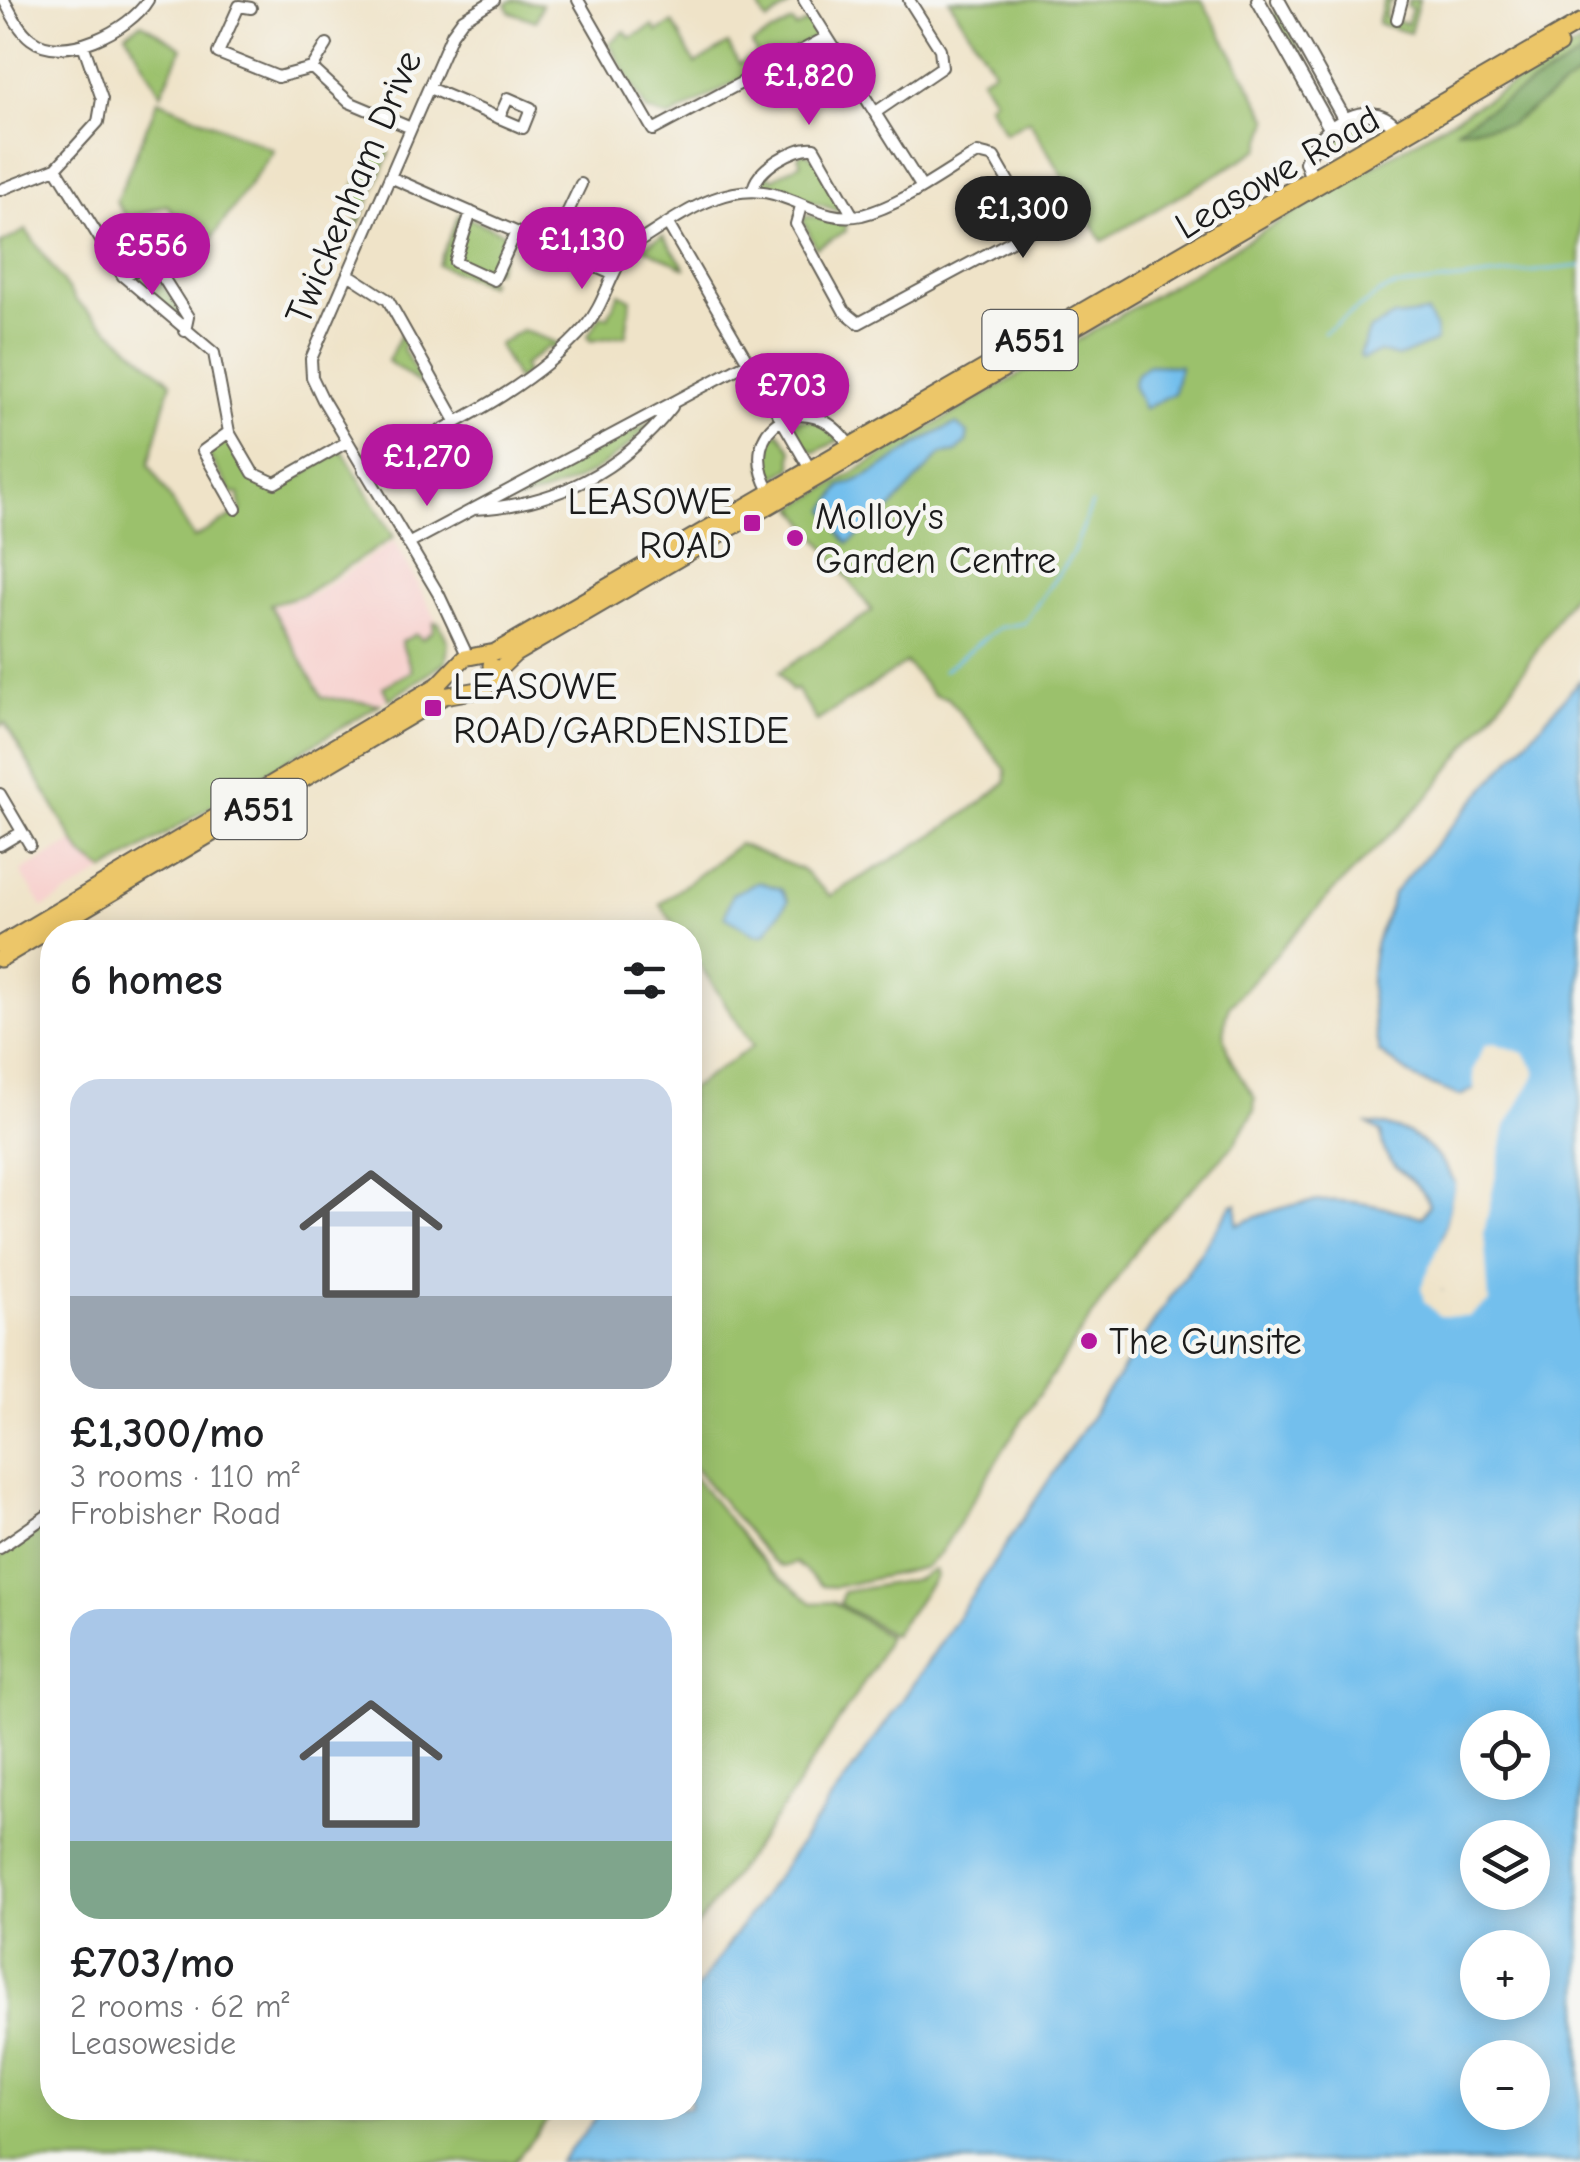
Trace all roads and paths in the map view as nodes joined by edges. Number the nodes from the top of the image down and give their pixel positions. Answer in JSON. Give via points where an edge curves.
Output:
{"nodes":[{"id":1,"x":4,"y":0,"type":"edge"},
{"id":2,"x":148,"y":0,"type":"edge"},
{"id":3,"x":494,"y":0,"type":"edge"},
{"id":4,"x":578,"y":0,"type":"edge"},
{"id":5,"x":804,"y":0,"type":"edge"},
{"id":6,"x":910,"y":0,"type":"edge"},
{"id":7,"x":1402,"y":0,"type":"edge"},
{"id":8,"x":1279,"y":2,"type":"edge"},
{"id":9,"x":1261,"y":6,"type":"edge"},
{"id":10,"x":250,"y":8,"type":"dead end"},
{"id":11,"x":1397,"y":19,"type":"dead end"},
{"id":12,"x":1580,"y":22,"type":"edge"},
{"id":13,"x":1580,"y":33,"type":"edge"},
{"id":14,"x":827,"y":37,"type":"junction"},
{"id":15,"x":84,"y":44,"type":"junction"},
{"id":16,"x":327,"y":44,"type":"dead end"},
{"id":17,"x":312,"y":68,"type":"junction"},
{"id":18,"x":429,"y":88,"type":"junction"},
{"id":19,"x":876,"y":112,"type":"junction"},
{"id":20,"x":499,"y":118,"type":"dead end"},
{"id":21,"x":1344,"y":120,"type":"junction"},
{"id":22,"x":411,"y":128,"type":"junction"},
{"id":23,"x":1330,"y":128,"type":"junction"},
{"id":24,"x":1400,"y":132,"type":"junction"},
{"id":25,"x":56,"y":168,"type":"junction"},
{"id":26,"x":390,"y":177,"type":"junction"},
{"id":27,"x":1312,"y":183,"type":"junction"},
{"id":28,"x":581,"y":184,"type":"dead end"},
{"id":29,"x":920,"y":186,"type":"junction"},
{"id":30,"x":0,"y":190,"type":"edge"},
{"id":31,"x":752,"y":190,"type":"junction"},
{"id":32,"x":800,"y":206,"type":"junction"},
{"id":33,"x":471,"y":212,"type":"junction"},
{"id":34,"x":853,"y":216,"type":"junction"},
{"id":35,"x":668,"y":224,"type":"junction"},
{"id":36,"x":516,"y":232,"type":"junction"},
{"id":37,"x":551,"y":247,"type":"junction"},
{"id":38,"x":348,"y":274,"type":"junction"},
{"id":39,"x":612,"y":274,"type":"junction"},
{"id":40,"x":122,"y":276,"type":"junction"},
{"id":41,"x":186,"y":331,"type":"junction"},
{"id":42,"x":749,"y":362,"type":"junction"},
{"id":43,"x":674,"y":404,"type":"junction"},
{"id":44,"x":456,"y":420,"type":"junction"},
{"id":45,"x":782,"y":420,"type":"junction"},
{"id":46,"x":229,"y":432,"type":"junction"},
{"id":47,"x":347,"y":442,"type":"junction"},
{"id":48,"x":850,"y":445,"type":"junction"},
{"id":49,"x":364,"y":471,"type":"junction"},
{"id":50,"x":812,"y":474,"type":"junction"},
{"id":51,"x":770,"y":491,"type":"junction"},
{"id":52,"x":236,"y":509,"type":"dead end"},
{"id":53,"x":467,"y":510,"type":"junction"},
{"id":54,"x":408,"y":544,"type":"junction"},
{"id":55,"x":468,"y":660,"type":"junction"},
{"id":56,"x":493,"y":675,"type":"junction"},
{"id":57,"x":467,"y":691,"type":"junction"},
{"id":58,"x":0,"y":794,"type":"edge"},
{"id":59,"x":22,"y":832,"type":"junction"},
{"id":60,"x":0,"y":845,"type":"edge"},
{"id":61,"x":30,"y":845,"type":"dead end"},
{"id":62,"x":43,"y":920,"type":"edge"},
{"id":63,"x":66,"y":920,"type":"edge"},
{"id":64,"x":40,"y":922,"type":"edge"},
{"id":65,"x":40,"y":935,"type":"edge"},
{"id":66,"x":0,"y":945,"type":"edge"},
{"id":67,"x":0,"y":959,"type":"edge"},
{"id":68,"x":40,"y":1520,"type":"edge"},
{"id":69,"x":0,"y":1548,"type":"edge"}],
"edges":[{"from":1,"to":15,"type":"street","via":[[29,38],[42,45]]},
{"from":2,"to":15,"type":"street"},
{"from":3,"to":18,"type":"street","name":"Twickenham Drive","via":[[452,34]]},
{"from":4,"to":14,"type":"street","via":[[652,130]]},
{"from":5,"to":14,"type":"street"},
{"from":6,"to":19,"type":"street","via":[[940,48],[942,66]]},
{"from":7,"to":11,"type":"street"},
{"from":8,"to":9,"type":"street"},
{"from":8,"to":21,"type":"street"},
{"from":9,"to":23,"type":"street"},
{"from":10,"to":17,"type":"street","via":[[239,6],[218,53],[278,76]]},
{"from":12,"to":24,"type":"main road","name":"Leasowe Road","number":"A551"},
{"from":13,"to":24,"type":"main road","name":"Leasowe Road","number":"A551"},
{"from":14,"to":19,"type":"street"},
{"from":15,"to":25,"type":"street","via":[[101,113]]},
{"from":16,"to":17,"type":"street"},
{"from":17,"to":22,"type":"street","via":[[349,102]]},
{"from":18,"to":20,"type":"street"},
{"from":18,"to":22,"type":"street","name":"Twickenham Drive"},
{"from":19,"to":29,"type":"street"},
{"from":21,"to":23,"type":"street","name":"Leasowe Road"},
{"from":21,"to":24,"type":"street","name":"Leasowe Road","via":[[1381,113]]},
{"from":22,"to":26,"type":"street","name":"Twickenham Drive"},
{"from":23,"to":27,"type":"street","name":"Leasowe Road","via":[[1306,162]]},
{"from":24,"to":27,"type":"main road","name":"Leasowe Road","number":"A551"},
{"from":25,"to":30,"type":"street"},
{"from":25,"to":40,"type":"street"},
{"from":26,"to":33,"type":"street"},
{"from":26,"to":38,"type":"street","name":"Twickenham Drive"},
{"from":27,"to":48,"type":"main road","name":"Leasowe Road","number":"A551"},
{"from":27,"to":50,"type":"main road","name":"Leasowe Road","number":"A551"},
{"from":28,"to":37,"type":"street"},
{"from":29,"to":32,"type":"street","via":[[978,153],[994,157],[1030,231],[859,323],[844,311],[796,224]]},
{"from":29,"to":34,"type":"street"},
{"from":31,"to":32,"type":"street"},
{"from":31,"to":34,"type":"street","via":[[759,173],[804,147],[814,148]]},
{"from":31,"to":35,"type":"street","via":[[720,195]]},
{"from":32,"to":34,"type":"street"},
{"from":33,"to":36,"type":"street"},
{"from":33,"to":36,"type":"street","via":[[455,262],[494,280]]},
{"from":35,"to":39,"type":"street","via":[[632,246]]},
{"from":35,"to":42,"type":"street"},
{"from":36,"to":37,"type":"street"},
{"from":37,"to":39,"type":"street"},
{"from":38,"to":44,"type":"street","via":[[388,300]]},
{"from":38,"to":47,"type":"street","name":"Twickenham Drive","via":[[311,359],[312,376]]},
{"from":39,"to":44,"type":"street","via":[[589,324],[566,346]]},
{"from":40,"to":41,"type":"street"},
{"from":40,"to":41,"type":"street","via":[[151,263],[188,317]]},
{"from":41,"to":46,"type":"street","via":[[219,364]]},
{"from":42,"to":43,"type":"street"},
{"from":42,"to":45,"type":"street"},
{"from":43,"to":53,"type":"street"},
{"from":43,"to":53,"type":"street","via":[[634,451],[587,480],[504,508]]},
{"from":44,"to":49,"type":"street"},
{"from":45,"to":48,"type":"street","via":[[814,415],[838,428]]},
{"from":45,"to":50,"type":"street"},
{"from":45,"to":51,"type":"street","via":[[758,453]]},
{"from":46,"to":47,"type":"street","via":[[263,482],[275,483]]},
{"from":46,"to":52,"type":"street","via":[[203,450]]},
{"from":47,"to":49,"type":"street"},
{"from":48,"to":50,"type":"main road","name":"Leasowe Road","number":"A551"},
{"from":49,"to":54,"type":"street"},
{"from":50,"to":51,"type":"main road","name":"Leasowe Road","number":"A551"},
{"from":50,"to":56,"type":"main road","name":"Leasowe Road","number":"A551","via":[[515,654]]},
{"from":51,"to":55,"type":"main road","name":"Leasowe Road","number":"A551","via":[[495,652]]},
{"from":53,"to":54,"type":"street"},
{"from":54,"to":55,"type":"street","via":[[463,638]]},
{"from":55,"to":56,"type":"main road","via":[[490,663]]},
{"from":55,"to":57,"type":"main road","via":[[457,680]]},
{"from":55,"to":62,"type":"main road","name":"Leasowe Road","number":"A551","via":[[269,789]]},
{"from":56,"to":57,"type":"main road","via":[[484,690]]},
{"from":57,"to":63,"type":"main road","number":"A551","via":[[444,696]]},
{"from":58,"to":59,"type":"street"},
{"from":59,"to":60,"type":"street"},
{"from":59,"to":61,"type":"street"},
{"from":64,"to":66,"type":"main road","name":"Leasowe Road","number":"A551"},
{"from":65,"to":67,"type":"main road","number":"A551"},
{"from":68,"to":69,"type":"street"}]}
